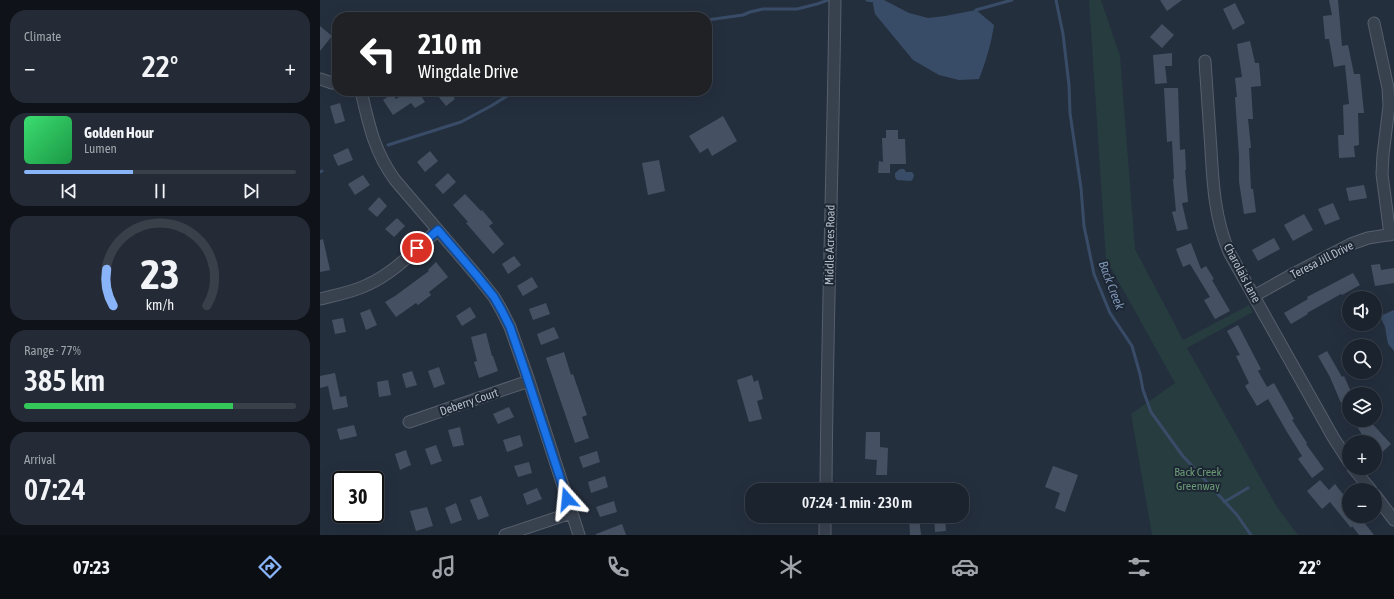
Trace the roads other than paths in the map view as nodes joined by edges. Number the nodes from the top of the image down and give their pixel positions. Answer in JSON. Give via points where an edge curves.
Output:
{"nodes":[{"id":1,"x":835,"y":0,"type":"edge"},
{"id":2,"x":1374,"y":23,"type":"dead end"},
{"id":3,"x":1205,"y":61,"type":"dead end"},
{"id":4,"x":320,"y":79,"type":"edge"},
{"id":5,"x":332,"y":83,"type":"edge"},
{"id":6,"x":362,"y":96,"type":"edge"},
{"id":7,"x":438,"y":230,"type":"junction"},
{"id":8,"x":1392,"y":234,"type":"edge"},
{"id":9,"x":1254,"y":296,"type":"junction"},
{"id":10,"x":320,"y":299,"type":"edge"},
{"id":11,"x":528,"y":381,"type":"junction"},
{"id":12,"x":409,"y":422,"type":"dead end"},
{"id":13,"x":1342,"y":451,"type":"edge"},
{"id":14,"x":1359,"y":475,"type":"edge"},
{"id":15,"x":826,"y":483,"type":"edge"},
{"id":16,"x":1365,"y":483,"type":"edge"},
{"id":17,"x":1382,"y":504,"type":"edge"},
{"id":18,"x":572,"y":513,"type":"junction"},
{"id":19,"x":1394,"y":520,"type":"edge"},
{"id":20,"x":825,"y":523,"type":"edge"},
{"id":21,"x":505,"y":535,"type":"edge"},
{"id":22,"x":579,"y":535,"type":"edge"},
{"id":23,"x":825,"y":535,"type":"edge"}],
"edges":[{"from":1,"to":15,"type":"street","name":"Middle Acres Road"},
{"from":2,"to":8,"type":"street","via":[[1388,88],[1389,106],[1382,174]]},
{"from":3,"to":9,"type":"street","name":"Charolais Lane","via":[[1217,216],[1229,252]]},
{"from":4,"to":5,"type":"street"},
{"from":6,"to":7,"type":"street","via":[[375,141],[386,166]]},
{"from":7,"to":10,"type":"street","via":[[381,277],[367,285]]},
{"from":7,"to":11,"type":"street","via":[[494,297],[510,327]]},
{"from":8,"to":9,"type":"street","name":"Teresa Jill Drive","via":[[1351,244]]},
{"from":9,"to":13,"type":"street","name":"Charolais Lane"},
{"from":11,"to":12,"type":"street","name":"Deberry Court"},
{"from":11,"to":18,"type":"street"},
{"from":14,"to":16,"type":"street"},
{"from":17,"to":19,"type":"street"},
{"from":18,"to":21,"type":"street"},
{"from":18,"to":22,"type":"street"},
{"from":20,"to":23,"type":"street"}]}
